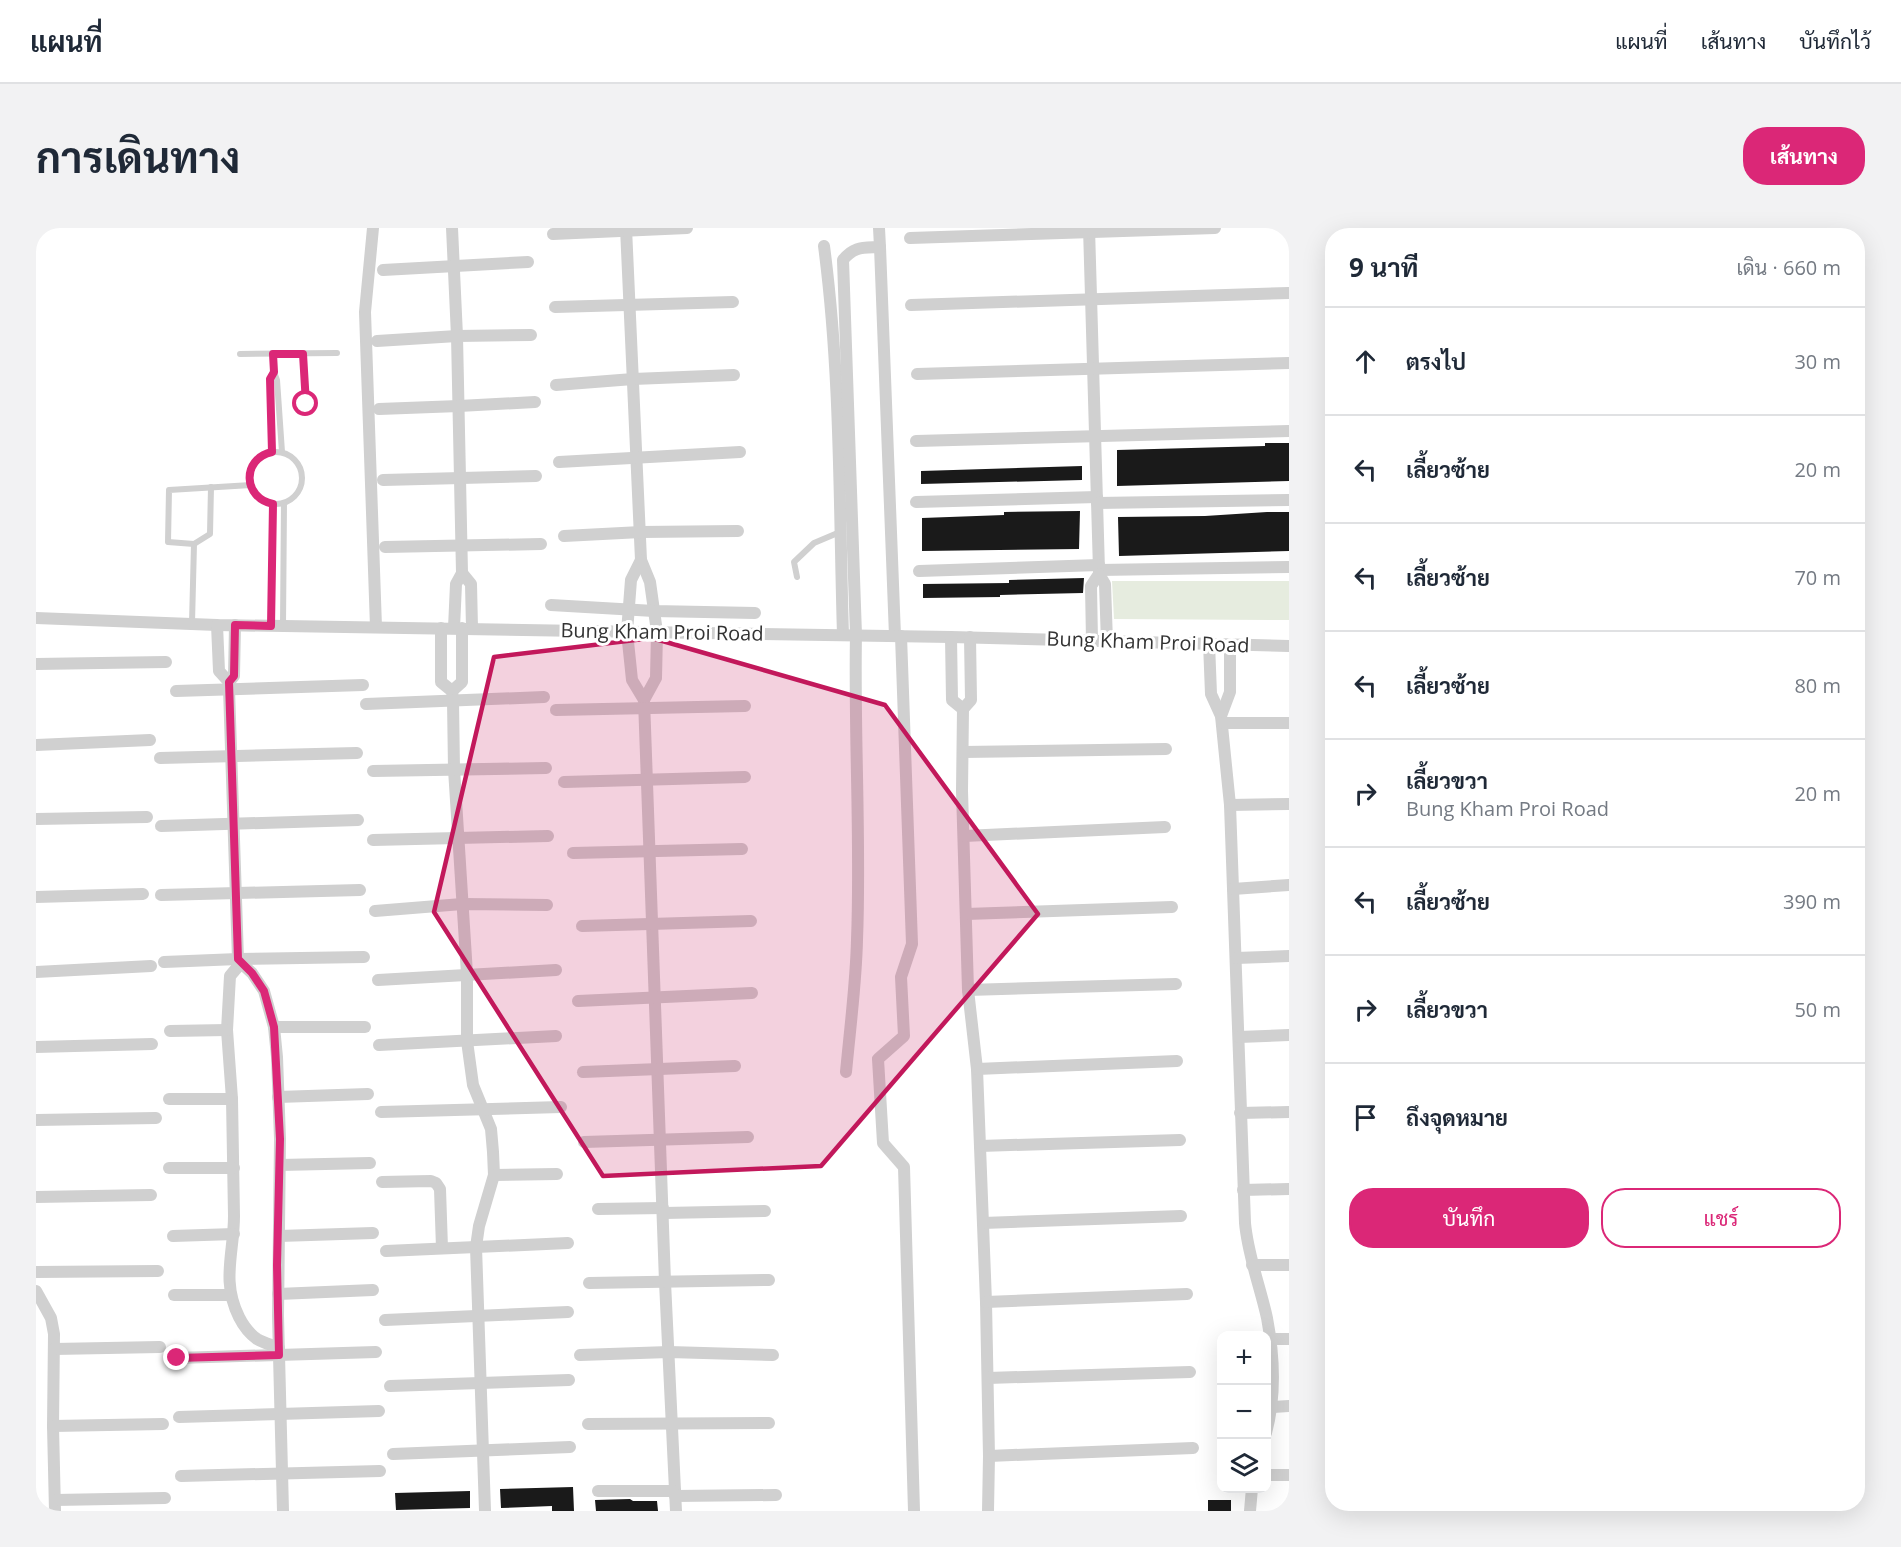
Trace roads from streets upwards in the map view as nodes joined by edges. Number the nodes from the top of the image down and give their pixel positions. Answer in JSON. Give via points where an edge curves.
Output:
{"nodes":[{"id":1,"x":373,"y":228,"type":"edge"},
{"id":2,"x":452,"y":228,"type":"edge"},
{"id":3,"x":687,"y":228,"type":"edge"},
{"id":4,"x":879,"y":228,"type":"edge"},
{"id":5,"x":1215,"y":228,"type":"edge"},
{"id":6,"x":626,"y":229,"type":"edge"},
{"id":7,"x":1089,"y":230,"type":"edge"},
{"id":8,"x":553,"y":234,"type":"dead end"},
{"id":9,"x":910,"y":238,"type":"dead end"},
{"id":10,"x":824,"y":246,"type":"dead end"},
{"id":11,"x":880,"y":247,"type":"junction"},
{"id":12,"x":528,"y":262,"type":"dead end"},
{"id":13,"x":454,"y":267,"type":"junction"},
{"id":14,"x":383,"y":270,"type":"dead end"},
{"id":15,"x":1289,"y":293,"type":"edge"},
{"id":16,"x":1091,"y":301,"type":"junction"},
{"id":17,"x":733,"y":302,"type":"dead end"},
{"id":18,"x":911,"y":305,"type":"dead end"},
{"id":19,"x":630,"y":306,"type":"junction"},
{"id":20,"x":555,"y":307,"type":"dead end"},
{"id":21,"x":531,"y":335,"type":"dead end"},
{"id":22,"x":457,"y":336,"type":"junction"},
{"id":23,"x":376,"y":341,"type":"dead end"},
{"id":24,"x":1289,"y":363,"type":"edge"},
{"id":25,"x":1093,"y":368,"type":"junction"},
{"id":26,"x":917,"y":374,"type":"dead end"},
{"id":27,"x":734,"y":375,"type":"dead end"},
{"id":28,"x":633,"y":379,"type":"junction"},
{"id":29,"x":556,"y":385,"type":"dead end"},
{"id":30,"x":535,"y":402,"type":"dead end"},
{"id":31,"x":459,"y":406,"type":"junction"},
{"id":32,"x":379,"y":409,"type":"dead end"},
{"id":33,"x":1289,"y":431,"type":"edge"},
{"id":34,"x":1095,"y":436,"type":"junction"},
{"id":35,"x":916,"y":441,"type":"dead end"},
{"id":36,"x":740,"y":452,"type":"dead end"},
{"id":37,"x":637,"y":457,"type":"junction"},
{"id":38,"x":559,"y":462,"type":"dead end"},
{"id":39,"x":536,"y":476,"type":"dead end"},
{"id":40,"x":460,"y":478,"type":"junction"},
{"id":41,"x":383,"y":480,"type":"dead end"},
{"id":42,"x":1097,"y":500,"type":"junction"},
{"id":43,"x":1289,"y":500,"type":"edge"},
{"id":44,"x":916,"y":502,"type":"dead end"},
{"id":45,"x":738,"y":531,"type":"dead end"},
{"id":46,"x":641,"y":532,"type":"junction"},
{"id":47,"x":564,"y":536,"type":"dead end"},
{"id":48,"x":541,"y":544,"type":"dead end"},
{"id":49,"x":461,"y":545,"type":"junction"},
{"id":50,"x":385,"y":547,"type":"dead end"},
{"id":51,"x":641,"y":560,"type":"junction"},
{"id":52,"x":1289,"y":567,"type":"edge"},
{"id":53,"x":1099,"y":570,"type":"junction"},
{"id":54,"x":919,"y":571,"type":"dead end"},
{"id":55,"x":462,"y":573,"type":"junction"},
{"id":56,"x":551,"y":605,"type":"dead end"},
{"id":57,"x":628,"y":609,"type":"junction"},
{"id":58,"x":654,"y":611,"type":"junction"},
{"id":59,"x":755,"y":613,"type":"dead end"},
{"id":60,"x":36,"y":618,"type":"edge"},
{"id":61,"x":217,"y":625,"type":"junction"},
{"id":62,"x":235,"y":625,"type":"junction"},
{"id":63,"x":376,"y":627,"type":"junction"},
{"id":64,"x":441,"y":628,"type":"junction"},
{"id":65,"x":463,"y":628,"type":"junction"},
{"id":66,"x":627,"y":632,"type":"junction"},
{"id":67,"x":657,"y":632,"type":"junction"},
{"id":68,"x":843,"y":635,"type":"junction"},
{"id":69,"x":856,"y":635,"type":"junction"},
{"id":70,"x":898,"y":636,"type":"junction"},
{"id":71,"x":951,"y":637,"type":"junction"},
{"id":72,"x":970,"y":637,"type":"junction"},
{"id":73,"x":1092,"y":641,"type":"junction"},
{"id":74,"x":1107,"y":642,"type":"junction"},
{"id":75,"x":1209,"y":644,"type":"junction"},
{"id":76,"x":1230,"y":645,"type":"junction"},
{"id":77,"x":1289,"y":646,"type":"edge"},
{"id":78,"x":166,"y":662,"type":"dead end"},
{"id":79,"x":36,"y":664,"type":"edge"},
{"id":80,"x":363,"y":685,"type":"dead end"},
{"id":81,"x":229,"y":686,"type":"junction"},
{"id":82,"x":176,"y":691,"type":"dead end"},
{"id":83,"x":452,"y":696,"type":"junction"},
{"id":84,"x":544,"y":697,"type":"dead end"},
{"id":85,"x":366,"y":704,"type":"dead end"},
{"id":86,"x":644,"y":704,"type":"junction"},
{"id":87,"x":745,"y":706,"type":"dead end"},
{"id":88,"x":963,"y":709,"type":"junction"},
{"id":89,"x":556,"y":710,"type":"dead end"},
{"id":90,"x":1222,"y":720,"type":"junction"},
{"id":91,"x":1289,"y":723,"type":"edge"},
{"id":92,"x":150,"y":740,"type":"dead end"},
{"id":93,"x":36,"y":746,"type":"edge"},
{"id":94,"x":1166,"y":750,"type":"dead end"},
{"id":95,"x":963,"y":752,"type":"junction"},
{"id":96,"x":357,"y":753,"type":"dead end"},
{"id":97,"x":232,"y":756,"type":"junction"},
{"id":98,"x":160,"y":758,"type":"dead end"},
{"id":99,"x":546,"y":768,"type":"dead end"},
{"id":100,"x":454,"y":770,"type":"junction"},
{"id":101,"x":373,"y":771,"type":"dead end"},
{"id":102,"x":745,"y":777,"type":"dead end"},
{"id":103,"x":647,"y":780,"type":"junction"},
{"id":104,"x":564,"y":782,"type":"dead end"},
{"id":105,"x":1289,"y":804,"type":"edge"},
{"id":106,"x":1230,"y":805,"type":"junction"},
{"id":107,"x":147,"y":817,"type":"dead end"},
{"id":108,"x":36,"y":819,"type":"edge"},
{"id":109,"x":358,"y":820,"type":"dead end"},
{"id":110,"x":234,"y":824,"type":"junction"},
{"id":111,"x":161,"y":826,"type":"dead end"},
{"id":112,"x":1165,"y":827,"type":"dead end"},
{"id":113,"x":548,"y":836,"type":"dead end"},
{"id":114,"x":964,"y":836,"type":"junction"},
{"id":115,"x":458,"y":838,"type":"junction"},
{"id":116,"x":373,"y":840,"type":"dead end"},
{"id":117,"x":742,"y":849,"type":"dead end"},
{"id":118,"x":650,"y":852,"type":"junction"},
{"id":119,"x":573,"y":853,"type":"dead end"},
{"id":120,"x":1289,"y":885,"type":"edge"},
{"id":121,"x":1233,"y":889,"type":"junction"},
{"id":122,"x":360,"y":890,"type":"dead end"},
{"id":123,"x":236,"y":893,"type":"junction"},
{"id":124,"x":143,"y":894,"type":"dead end"},
{"id":125,"x":161,"y":895,"type":"dead end"},
{"id":126,"x":36,"y":897,"type":"edge"},
{"id":127,"x":462,"y":904,"type":"junction"},
{"id":128,"x":547,"y":905,"type":"dead end"},
{"id":129,"x":1172,"y":907,"type":"dead end"},
{"id":130,"x":375,"y":911,"type":"dead end"},
{"id":131,"x":966,"y":914,"type":"junction"},
{"id":132,"x":751,"y":921,"type":"dead end"},
{"id":133,"x":652,"y":924,"type":"junction"},
{"id":134,"x":582,"y":926,"type":"dead end"},
{"id":135,"x":1289,"y":956,"type":"edge"},
{"id":136,"x":364,"y":957,"type":"dead end"},
{"id":137,"x":1236,"y":958,"type":"junction"},
{"id":138,"x":239,"y":961,"type":"junction"},
{"id":139,"x":164,"y":962,"type":"dead end"},
{"id":140,"x":151,"y":966,"type":"dead end"},
{"id":141,"x":556,"y":970,"type":"dead end"},
{"id":142,"x":36,"y":972,"type":"edge"},
{"id":143,"x":467,"y":974,"type":"junction"},
{"id":144,"x":378,"y":980,"type":"dead end"},
{"id":145,"x":1176,"y":984,"type":"dead end"},
{"id":146,"x":968,"y":990,"type":"junction"},
{"id":147,"x":752,"y":993,"type":"dead end"},
{"id":148,"x":656,"y":998,"type":"junction"},
{"id":149,"x":578,"y":1001,"type":"dead end"},
{"id":150,"x":274,"y":1027,"type":"junction"},
{"id":151,"x":365,"y":1027,"type":"dead end"},
{"id":152,"x":227,"y":1030,"type":"junction"},
{"id":153,"x":170,"y":1031,"type":"dead end"},
{"id":154,"x":1289,"y":1035,"type":"edge"},
{"id":155,"x":556,"y":1036,"type":"dead end"},
{"id":156,"x":1239,"y":1037,"type":"junction"},
{"id":157,"x":467,"y":1041,"type":"junction"},
{"id":158,"x":152,"y":1044,"type":"dead end"},
{"id":159,"x":379,"y":1045,"type":"dead end"},
{"id":160,"x":36,"y":1047,"type":"edge"},
{"id":161,"x":1177,"y":1061,"type":"dead end"},
{"id":162,"x":735,"y":1066,"type":"dead end"},
{"id":163,"x":658,"y":1069,"type":"junction"},
{"id":164,"x":976,"y":1069,"type":"junction"},
{"id":165,"x":583,"y":1072,"type":"dead end"},
{"id":166,"x":846,"y":1072,"type":"dead end"},
{"id":167,"x":368,"y":1094,"type":"dead end"},
{"id":168,"x":278,"y":1096,"type":"junction"},
{"id":169,"x":170,"y":1099,"type":"dead end"},
{"id":170,"x":232,"y":1099,"type":"junction"},
{"id":171,"x":561,"y":1107,"type":"dead end"},
{"id":172,"x":484,"y":1111,"type":"junction"},
{"id":173,"x":381,"y":1112,"type":"dead end"},
{"id":174,"x":1289,"y":1112,"type":"edge"},
{"id":175,"x":1240,"y":1113,"type":"junction"},
{"id":176,"x":156,"y":1118,"type":"dead end"},
{"id":177,"x":36,"y":1120,"type":"edge"},
{"id":178,"x":748,"y":1137,"type":"dead end"},
{"id":179,"x":661,"y":1139,"type":"junction"},
{"id":180,"x":1180,"y":1140,"type":"dead end"},
{"id":181,"x":584,"y":1142,"type":"dead end"},
{"id":182,"x":980,"y":1146,"type":"junction"},
{"id":183,"x":370,"y":1164,"type":"dead end"},
{"id":184,"x":280,"y":1165,"type":"junction"},
{"id":185,"x":169,"y":1168,"type":"dead end"},
{"id":186,"x":234,"y":1168,"type":"junction"},
{"id":187,"x":557,"y":1174,"type":"dead end"},
{"id":188,"x":494,"y":1175,"type":"junction"},
{"id":189,"x":382,"y":1182,"type":"dead end"},
{"id":190,"x":1289,"y":1189,"type":"edge"},
{"id":191,"x":1243,"y":1190,"type":"junction"},
{"id":192,"x":151,"y":1195,"type":"dead end"},
{"id":193,"x":36,"y":1197,"type":"edge"},
{"id":194,"x":598,"y":1209,"type":"dead end"},
{"id":195,"x":664,"y":1211,"type":"junction"},
{"id":196,"x":765,"y":1211,"type":"dead end"},
{"id":197,"x":1181,"y":1216,"type":"dead end"},
{"id":198,"x":983,"y":1223,"type":"junction"},
{"id":199,"x":373,"y":1233,"type":"dead end"},
{"id":200,"x":234,"y":1234,"type":"junction"},
{"id":201,"x":173,"y":1236,"type":"dead end"},
{"id":202,"x":279,"y":1236,"type":"junction"},
{"id":203,"x":568,"y":1244,"type":"dead end"},
{"id":204,"x":476,"y":1247,"type":"junction"},
{"id":205,"x":442,"y":1248,"type":"junction"},
{"id":206,"x":386,"y":1251,"type":"dead end"},
{"id":207,"x":1252,"y":1265,"type":"junction"},
{"id":208,"x":1289,"y":1265,"type":"edge"},
{"id":209,"x":158,"y":1271,"type":"dead end"},
{"id":210,"x":36,"y":1272,"type":"edge"},
{"id":211,"x":769,"y":1280,"type":"dead end"},
{"id":212,"x":666,"y":1282,"type":"junction"},
{"id":213,"x":589,"y":1283,"type":"dead end"},
{"id":214,"x":373,"y":1290,"type":"dead end"},
{"id":215,"x":36,"y":1291,"type":"edge"},
{"id":216,"x":278,"y":1294,"type":"junction"},
{"id":217,"x":1187,"y":1294,"type":"dead end"},
{"id":218,"x":174,"y":1295,"type":"dead end"},
{"id":219,"x":231,"y":1295,"type":"junction"},
{"id":220,"x":986,"y":1302,"type":"junction"},
{"id":221,"x":568,"y":1312,"type":"dead end"},
{"id":222,"x":477,"y":1315,"type":"junction"},
{"id":223,"x":385,"y":1320,"type":"dead end"},
{"id":224,"x":1268,"y":1331,"type":"edge"},
{"id":225,"x":1271,"y":1339,"type":"edge"},
{"id":226,"x":1289,"y":1339,"type":"edge"},
{"id":227,"x":160,"y":1347,"type":"dead end"},
{"id":228,"x":54,"y":1349,"type":"junction"},
{"id":229,"x":279,"y":1352,"type":"junction"},
{"id":230,"x":376,"y":1352,"type":"dead end"},
{"id":231,"x":669,"y":1352,"type":"junction"},
{"id":232,"x":580,"y":1354,"type":"dead end"},
{"id":233,"x":773,"y":1354,"type":"dead end"},
{"id":234,"x":177,"y":1358,"type":"dead end"},
{"id":235,"x":1271,"y":1362,"type":"edge"},
{"id":236,"x":1190,"y":1372,"type":"dead end"},
{"id":237,"x":988,"y":1378,"type":"junction"},
{"id":238,"x":569,"y":1380,"type":"dead end"},
{"id":239,"x":480,"y":1383,"type":"junction"},
{"id":240,"x":390,"y":1386,"type":"dead end"},
{"id":241,"x":1289,"y":1406,"type":"edge"},
{"id":242,"x":1273,"y":1407,"type":"junction"},
{"id":243,"x":380,"y":1411,"type":"dead end"},
{"id":244,"x":280,"y":1414,"type":"junction"},
{"id":245,"x":1271,"y":1414,"type":"edge"},
{"id":246,"x":179,"y":1417,"type":"dead end"},
{"id":247,"x":770,"y":1423,"type":"dead end"},
{"id":248,"x":163,"y":1424,"type":"dead end"},
{"id":249,"x":588,"y":1424,"type":"dead end"},
{"id":250,"x":672,"y":1424,"type":"junction"},
{"id":251,"x":53,"y":1426,"type":"junction"},
{"id":252,"x":570,"y":1447,"type":"dead end"},
{"id":253,"x":1193,"y":1448,"type":"dead end"},
{"id":254,"x":483,"y":1451,"type":"junction"},
{"id":255,"x":393,"y":1454,"type":"dead end"},
{"id":256,"x":989,"y":1456,"type":"junction"},
{"id":257,"x":380,"y":1471,"type":"dead end"},
{"id":258,"x":282,"y":1473,"type":"junction"},
{"id":259,"x":1271,"y":1475,"type":"edge"},
{"id":260,"x":1289,"y":1475,"type":"edge"},
{"id":261,"x":181,"y":1476,"type":"dead end"},
{"id":262,"x":598,"y":1491,"type":"dead end"},
{"id":263,"x":675,"y":1493,"type":"junction"},
{"id":264,"x":1252,"y":1493,"type":"edge"},
{"id":265,"x":776,"y":1495,"type":"dead end"},
{"id":266,"x":165,"y":1498,"type":"dead end"},
{"id":267,"x":55,"y":1506,"type":"edge"},
{"id":268,"x":283,"y":1511,"type":"edge"},
{"id":269,"x":485,"y":1511,"type":"edge"},
{"id":270,"x":676,"y":1511,"type":"edge"},
{"id":271,"x":914,"y":1511,"type":"edge"},
{"id":272,"x":988,"y":1511,"type":"edge"},
{"id":273,"x":1250,"y":1511,"type":"edge"}],
"edges":[{"from":1,"to":63,"type":"street","via":[[365,312]]},
{"from":2,"to":13,"type":"street"},
{"from":3,"to":6,"type":"street"},
{"from":4,"to":11,"type":"street"},
{"from":5,"to":7,"type":"street"},
{"from":6,"to":8,"type":"street"},
{"from":6,"to":19,"type":"street"},
{"from":7,"to":9,"type":"street"},
{"from":7,"to":16,"type":"street"},
{"from":10,"to":68,"type":"street","via":[[831,300]]},
{"from":11,"to":69,"type":"street","via":[[849,251],[843,260]]},
{"from":11,"to":70,"type":"street"},
{"from":12,"to":13,"type":"street"},
{"from":13,"to":14,"type":"street"},
{"from":13,"to":22,"type":"street"},
{"from":15,"to":16,"type":"street"},
{"from":16,"to":18,"type":"street"},
{"from":16,"to":25,"type":"street"},
{"from":17,"to":19,"type":"street"},
{"from":19,"to":20,"type":"street"},
{"from":19,"to":28,"type":"street"},
{"from":21,"to":22,"type":"street"},
{"from":22,"to":23,"type":"street"},
{"from":22,"to":31,"type":"street"},
{"from":24,"to":25,"type":"street"},
{"from":25,"to":26,"type":"street"},
{"from":25,"to":34,"type":"street"},
{"from":27,"to":28,"type":"street"},
{"from":28,"to":29,"type":"street"},
{"from":28,"to":37,"type":"street"},
{"from":30,"to":31,"type":"street"},
{"from":31,"to":32,"type":"street"},
{"from":31,"to":40,"type":"street"},
{"from":33,"to":34,"type":"street"},
{"from":34,"to":35,"type":"street"},
{"from":34,"to":42,"type":"street"},
{"from":36,"to":37,"type":"street"},
{"from":37,"to":38,"type":"street"},
{"from":37,"to":46,"type":"street"},
{"from":39,"to":40,"type":"street"},
{"from":40,"to":41,"type":"street"},
{"from":40,"to":49,"type":"street"},
{"from":42,"to":43,"type":"street"},
{"from":42,"to":44,"type":"street"},
{"from":42,"to":53,"type":"street"},
{"from":45,"to":46,"type":"street"},
{"from":46,"to":47,"type":"street"},
{"from":46,"to":51,"type":"street"},
{"from":48,"to":49,"type":"street"},
{"from":49,"to":50,"type":"street"},
{"from":49,"to":55,"type":"street"},
{"from":51,"to":57,"type":"street","via":[[631,580]]},
{"from":51,"to":58,"type":"street","via":[[650,582]]},
{"from":52,"to":53,"type":"street"},
{"from":53,"to":54,"type":"street"},
{"from":53,"to":73,"type":"street","via":[[1091,586]]},
{"from":53,"to":74,"type":"street","via":[[1105,584]]},
{"from":55,"to":65,"type":"street","via":[[456,584]]},
{"from":55,"to":65,"type":"street","via":[[471,585]]},
{"from":56,"to":57,"type":"street"},
{"from":57,"to":58,"type":"street"},
{"from":57,"to":66,"type":"street"},
{"from":58,"to":59,"type":"street"},
{"from":58,"to":67,"type":"street"},
{"from":60,"to":61,"type":"street","name":"Bung Kham Proi Road"},
{"from":61,"to":62,"type":"street","name":"Bung Kham Proi Road"},
{"from":61,"to":81,"type":"street","via":[[219,671]]},
{"from":62,"to":63,"type":"street","name":"Bung Kham Proi Road"},
{"from":62,"to":81,"type":"street","via":[[234,676]]},
{"from":63,"to":64,"type":"street","name":"Bung Kham Proi Road"},
{"from":64,"to":65,"type":"street","name":"Bung Kham Proi Road"},
{"from":64,"to":83,"type":"street","via":[[441,682]]},
{"from":65,"to":66,"type":"street","name":"Bung Kham Proi Road"},
{"from":65,"to":83,"type":"street","via":[[462,682]]},
{"from":66,"to":67,"type":"street","name":"Bung Kham Proi Road"},
{"from":66,"to":86,"type":"street","via":[[632,680]]},
{"from":67,"to":68,"type":"street","name":"Bung Kham Proi Road"},
{"from":67,"to":86,"type":"street","via":[[656,678]]},
{"from":68,"to":69,"type":"street","name":"Bung Kham Proi Road"},
{"from":69,"to":70,"type":"street","name":"Bung Kham Proi Road"},
{"from":69,"to":166,"type":"street","via":[[857,942]]},
{"from":70,"to":71,"type":"street","name":"Bung Kham Proi Road"},
{"from":70,"to":271,"type":"street","via":[[912,944],[901,977],[904,1036],[878,1059],[883,1143],[904,1167]]},
{"from":71,"to":72,"type":"street","name":"Bung Kham Proi Road"},
{"from":71,"to":88,"type":"street","via":[[952,700]]},
{"from":72,"to":73,"type":"street","name":"Bung Kham Proi Road"},
{"from":72,"to":88,"type":"street","via":[[971,700]]},
{"from":73,"to":74,"type":"street","name":"Bung Kham Proi Road"},
{"from":74,"to":75,"type":"street","name":"Bung Kham Proi Road"},
{"from":75,"to":76,"type":"street","name":"Bung Kham Proi Road"},
{"from":75,"to":90,"type":"street","via":[[1211,694]]},
{"from":76,"to":77,"type":"street","name":"Bung Kham Proi Road"},
{"from":76,"to":90,"type":"street","via":[[1230,692]]},
{"from":78,"to":79,"type":"street"},
{"from":80,"to":81,"type":"street"},
{"from":81,"to":82,"type":"street"},
{"from":81,"to":97,"type":"street"},
{"from":83,"to":84,"type":"street"},
{"from":83,"to":85,"type":"street"},
{"from":83,"to":100,"type":"street"},
{"from":86,"to":87,"type":"street"},
{"from":86,"to":89,"type":"street"},
{"from":86,"to":103,"type":"street"},
{"from":88,"to":95,"type":"street"},
{"from":90,"to":91,"type":"street"},
{"from":90,"to":106,"type":"street"},
{"from":92,"to":93,"type":"street"},
{"from":94,"to":95,"type":"street"},
{"from":95,"to":114,"type":"street"},
{"from":96,"to":97,"type":"street"},
{"from":97,"to":98,"type":"street"},
{"from":97,"to":110,"type":"street"},
{"from":99,"to":100,"type":"street"},
{"from":100,"to":101,"type":"street"},
{"from":100,"to":115,"type":"street"},
{"from":102,"to":103,"type":"street"},
{"from":103,"to":104,"type":"street"},
{"from":103,"to":118,"type":"street"},
{"from":105,"to":106,"type":"street"},
{"from":106,"to":121,"type":"street"},
{"from":107,"to":108,"type":"street"},
{"from":109,"to":110,"type":"street"},
{"from":110,"to":111,"type":"street"},
{"from":110,"to":123,"type":"street"},
{"from":112,"to":114,"type":"street"},
{"from":113,"to":115,"type":"street"},
{"from":114,"to":131,"type":"street"},
{"from":115,"to":116,"type":"street"},
{"from":115,"to":127,"type":"street"},
{"from":117,"to":118,"type":"street"},
{"from":118,"to":119,"type":"street"},
{"from":118,"to":133,"type":"street"},
{"from":120,"to":121,"type":"street"},
{"from":121,"to":137,"type":"street"},
{"from":122,"to":123,"type":"street"},
{"from":123,"to":125,"type":"street"},
{"from":123,"to":138,"type":"street"},
{"from":124,"to":126,"type":"street"},
{"from":127,"to":128,"type":"street"},
{"from":127,"to":130,"type":"street"},
{"from":127,"to":143,"type":"street"},
{"from":129,"to":131,"type":"street"},
{"from":131,"to":146,"type":"street"},
{"from":132,"to":133,"type":"street"},
{"from":133,"to":134,"type":"street"},
{"from":133,"to":148,"type":"street"},
{"from":135,"to":137,"type":"street"},
{"from":136,"to":138,"type":"street"},
{"from":137,"to":156,"type":"street"},
{"from":138,"to":139,"type":"street"},
{"from":138,"to":150,"type":"street","via":[[264,991]]},
{"from":138,"to":152,"type":"street","via":[[230,976]]},
{"from":140,"to":142,"type":"street"},
{"from":141,"to":143,"type":"street"},
{"from":143,"to":144,"type":"street"},
{"from":143,"to":157,"type":"street"},
{"from":145,"to":146,"type":"street"},
{"from":146,"to":164,"type":"street"},
{"from":147,"to":148,"type":"street"},
{"from":148,"to":149,"type":"street"},
{"from":148,"to":163,"type":"street"},
{"from":150,"to":151,"type":"street"},
{"from":150,"to":168,"type":"street"},
{"from":152,"to":153,"type":"street"},
{"from":152,"to":170,"type":"street"},
{"from":154,"to":156,"type":"street"},
{"from":155,"to":157,"type":"street"},
{"from":156,"to":175,"type":"street"},
{"from":157,"to":159,"type":"street"},
{"from":157,"to":172,"type":"street","via":[[473,1084]]},
{"from":158,"to":160,"type":"street"},
{"from":161,"to":164,"type":"street"},
{"from":162,"to":163,"type":"street"},
{"from":163,"to":165,"type":"street"},
{"from":163,"to":179,"type":"street"},
{"from":164,"to":182,"type":"street"},
{"from":167,"to":168,"type":"street"},
{"from":168,"to":184,"type":"street"},
{"from":169,"to":170,"type":"street"},
{"from":170,"to":186,"type":"street"},
{"from":171,"to":172,"type":"street"},
{"from":172,"to":173,"type":"street"},
{"from":172,"to":188,"type":"street","via":[[490,1129]]},
{"from":174,"to":175,"type":"street"},
{"from":175,"to":191,"type":"street"},
{"from":176,"to":177,"type":"street"},
{"from":178,"to":179,"type":"street"},
{"from":179,"to":181,"type":"street"},
{"from":179,"to":195,"type":"street"},
{"from":180,"to":182,"type":"street"},
{"from":182,"to":198,"type":"street"},
{"from":183,"to":184,"type":"street"},
{"from":184,"to":202,"type":"street"},
{"from":185,"to":186,"type":"street"},
{"from":186,"to":200,"type":"street"},
{"from":187,"to":188,"type":"street"},
{"from":188,"to":204,"type":"street"},
{"from":189,"to":205,"type":"street","via":[[436,1183],[440,1189]]},
{"from":190,"to":191,"type":"street"},
{"from":191,"to":207,"type":"street","via":[[1246,1242]]},
{"from":192,"to":193,"type":"street"},
{"from":194,"to":195,"type":"street"},
{"from":195,"to":196,"type":"street"},
{"from":195,"to":212,"type":"street"},
{"from":197,"to":198,"type":"street"},
{"from":198,"to":220,"type":"street"},
{"from":199,"to":202,"type":"street"},
{"from":200,"to":201,"type":"street"},
{"from":200,"to":219,"type":"street","via":[[228,1265]]},
{"from":202,"to":216,"type":"street"},
{"from":203,"to":204,"type":"street"},
{"from":204,"to":205,"type":"street"},
{"from":204,"to":222,"type":"street"},
{"from":205,"to":206,"type":"street"},
{"from":207,"to":208,"type":"street"},
{"from":207,"to":224,"type":"street"},
{"from":209,"to":210,"type":"street"},
{"from":211,"to":212,"type":"street"},
{"from":212,"to":213,"type":"street"},
{"from":212,"to":231,"type":"street"},
{"from":214,"to":216,"type":"street"},
{"from":215,"to":228,"type":"street","via":[[51,1318]]},
{"from":216,"to":229,"type":"street"},
{"from":217,"to":220,"type":"street"},
{"from":218,"to":219,"type":"street"},
{"from":219,"to":229,"type":"street","via":[[243,1324],[256,1338]]},
{"from":220,"to":237,"type":"street"},
{"from":221,"to":222,"type":"street"},
{"from":222,"to":223,"type":"street"},
{"from":222,"to":239,"type":"street"},
{"from":225,"to":226,"type":"street"},
{"from":227,"to":228,"type":"street"},
{"from":228,"to":251,"type":"street"},
{"from":229,"to":230,"type":"street"},
{"from":229,"to":234,"type":"street"},
{"from":229,"to":244,"type":"street"},
{"from":231,"to":232,"type":"street"},
{"from":231,"to":233,"type":"street"},
{"from":231,"to":250,"type":"street"},
{"from":235,"to":242,"type":"street"},
{"from":236,"to":237,"type":"street"},
{"from":237,"to":256,"type":"street"},
{"from":238,"to":239,"type":"street"},
{"from":239,"to":240,"type":"street"},
{"from":239,"to":254,"type":"street"},
{"from":241,"to":242,"type":"street"},
{"from":242,"to":245,"type":"street"},
{"from":243,"to":244,"type":"street"},
{"from":244,"to":246,"type":"street"},
{"from":244,"to":258,"type":"street"},
{"from":247,"to":250,"type":"street"},
{"from":248,"to":251,"type":"street"},
{"from":249,"to":250,"type":"street"},
{"from":250,"to":263,"type":"street"},
{"from":251,"to":267,"type":"street"},
{"from":252,"to":254,"type":"street"},
{"from":253,"to":256,"type":"street"},
{"from":254,"to":255,"type":"street"},
{"from":254,"to":269,"type":"street"},
{"from":256,"to":272,"type":"street"},
{"from":257,"to":258,"type":"street"},
{"from":258,"to":261,"type":"street"},
{"from":258,"to":268,"type":"street"},
{"from":259,"to":260,"type":"street"},
{"from":262,"to":263,"type":"street"},
{"from":263,"to":265,"type":"street"},
{"from":263,"to":270,"type":"street"},
{"from":264,"to":273,"type":"street"},
{"from":266,"to":267,"type":"street"}]}
